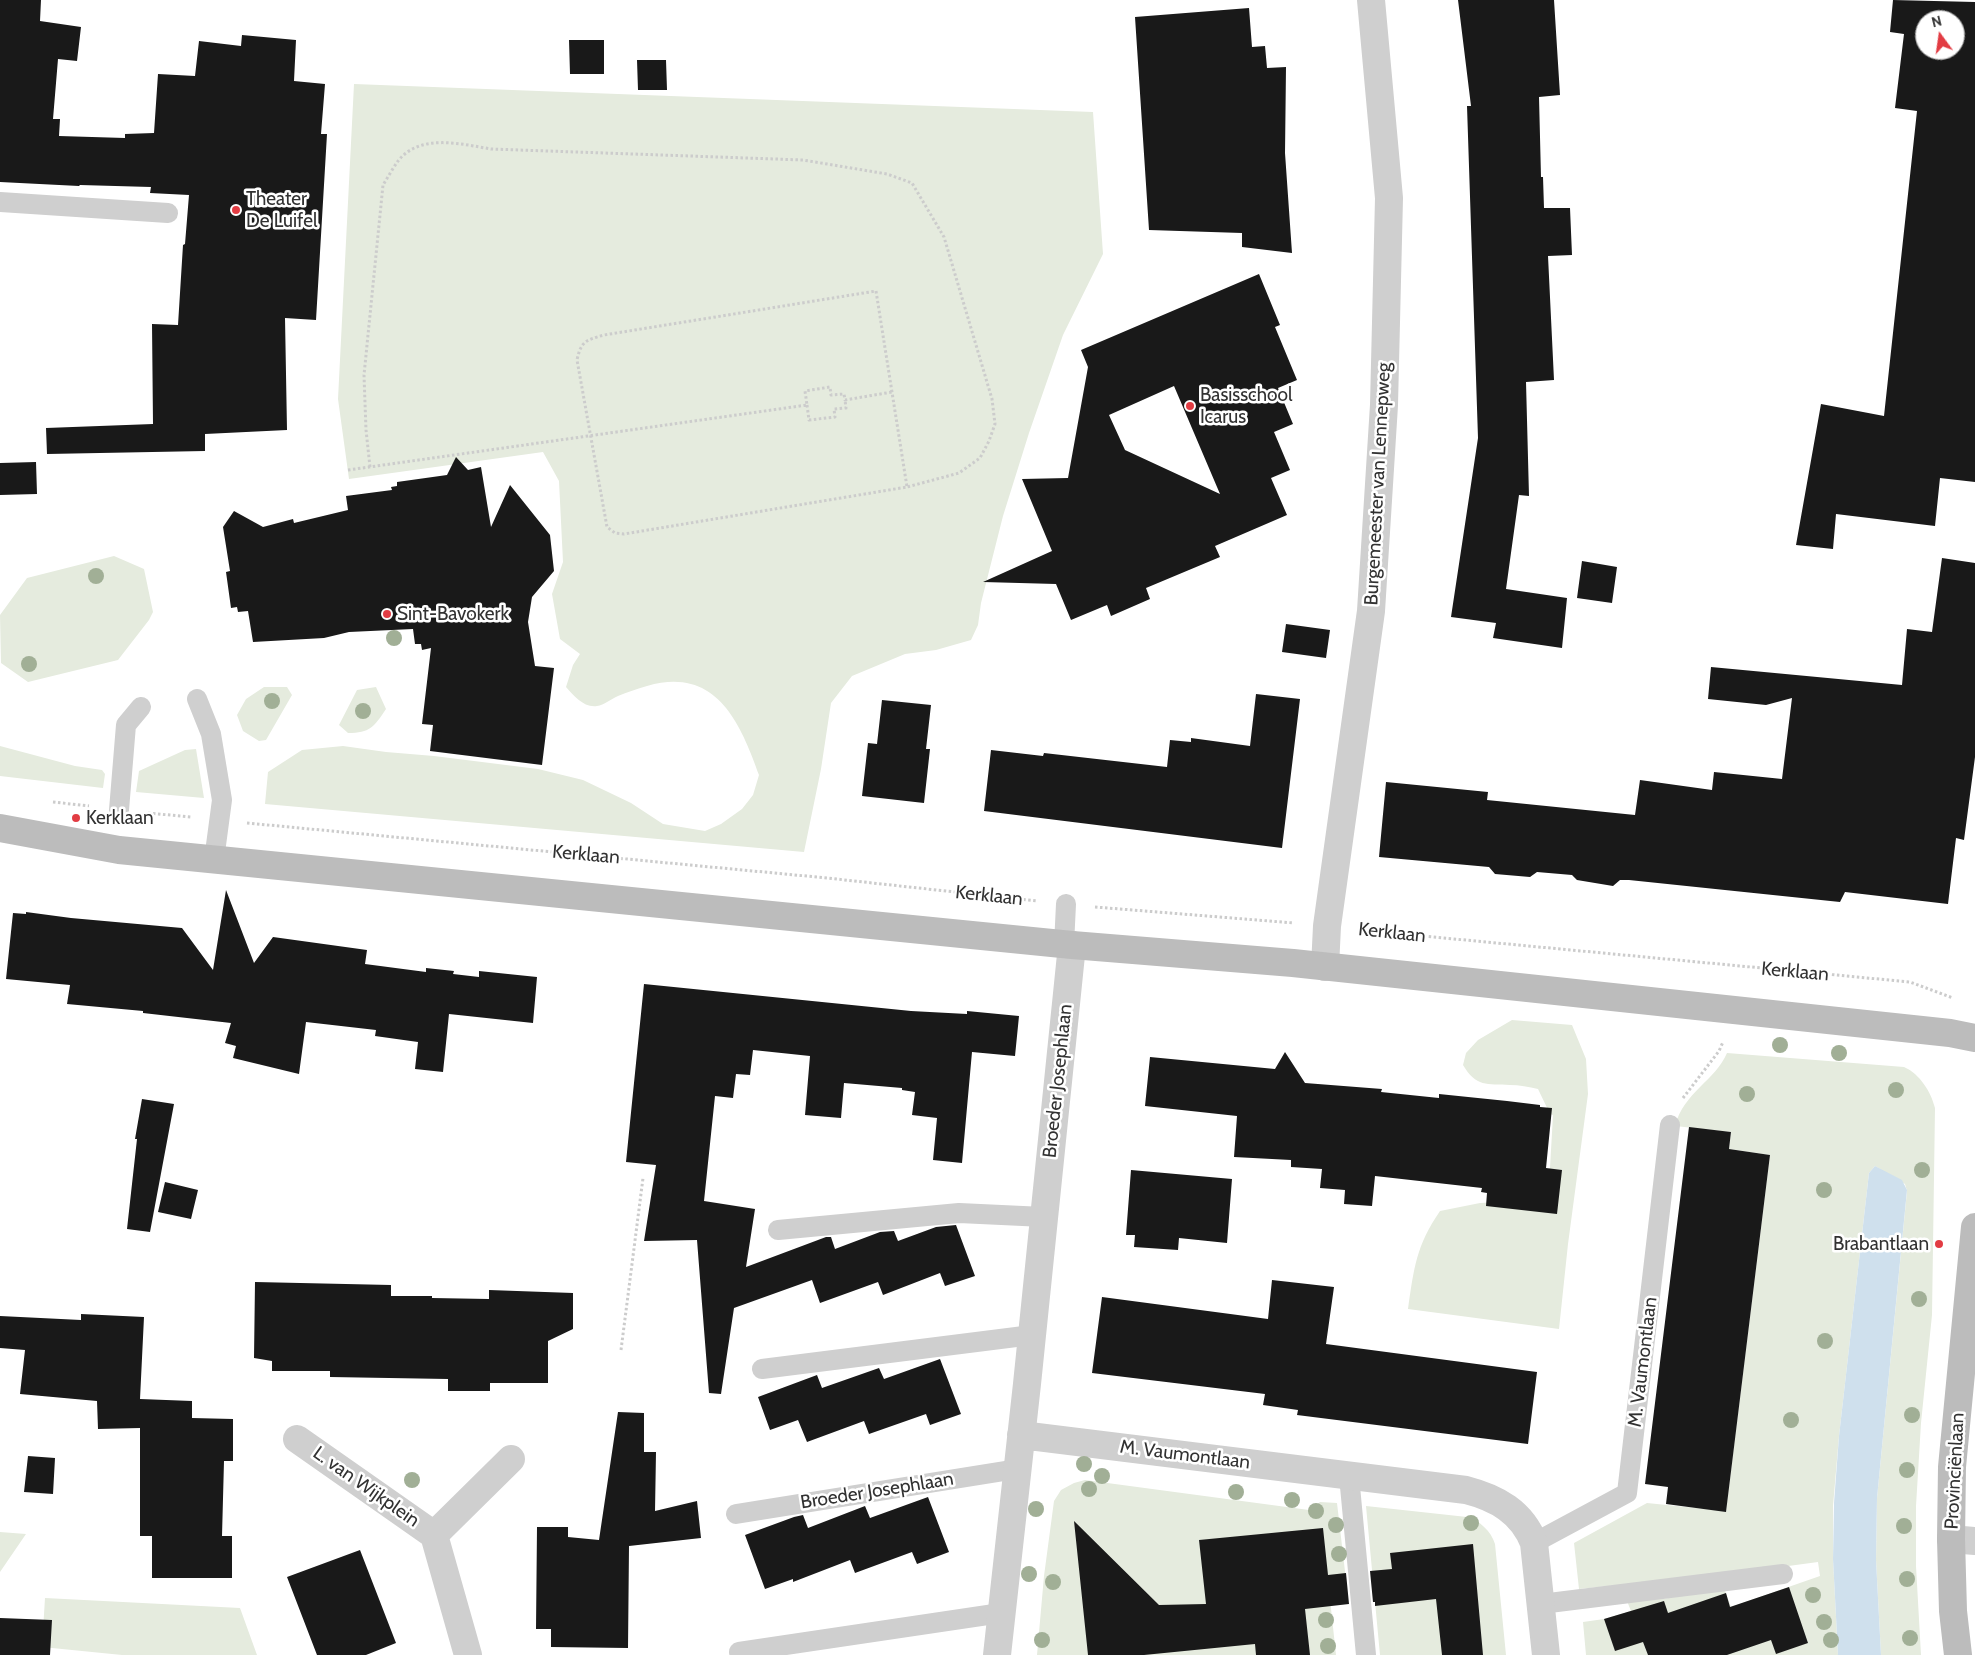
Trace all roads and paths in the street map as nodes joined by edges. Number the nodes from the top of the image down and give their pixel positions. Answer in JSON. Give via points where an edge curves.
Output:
{"nodes":[{"id":1,"x":1371,"y":0,"type":"edge"},
{"id":2,"x":0,"y":202,"type":"edge"},
{"id":3,"x":168,"y":214,"type":"dead end"},
{"id":4,"x":892,"y":392,"type":"junction"},
{"id":5,"x":845,"y":400,"type":"junction"},
{"id":6,"x":807,"y":405,"type":"junction"},
{"id":7,"x":590,"y":436,"type":"junction"},
{"id":8,"x":370,"y":467,"type":"junction"},
{"id":9,"x":348,"y":470,"type":"dead end"},
{"id":10,"x":907,"y":487,"type":"junction"},
{"id":11,"x":197,"y":699,"type":"dead end"},
{"id":12,"x":141,"y":707,"type":"dead end"},
{"id":13,"x":50,"y":801,"type":"dead end"},
{"id":14,"x":119,"y":810,"type":"junction"},
{"id":15,"x":220,"y":820,"type":"junction"},
{"id":16,"x":0,"y":828,"type":"edge"},
{"id":17,"x":214,"y":860,"type":"junction"},
{"id":18,"x":1066,"y":904,"type":"junction"},
{"id":19,"x":1327,"y":926,"type":"junction"},
{"id":20,"x":1068,"y":945,"type":"junction"},
{"id":21,"x":1325,"y":966,"type":"junction"},
{"id":22,"x":1956,"y":999,"type":"dead end"},
{"id":23,"x":1724,"y":1038,"type":"dead end"},
{"id":24,"x":1975,"y":1038,"type":"edge"},
{"id":25,"x":1670,"y":1125,"type":"joint"},
{"id":26,"x":643,"y":1178,"type":"dead end"},
{"id":27,"x":1044,"y":1217,"type":"junction"},
{"id":28,"x":1975,"y":1227,"type":"edge"},
{"id":29,"x":778,"y":1230,"type":"dead end"},
{"id":30,"x":1032,"y":1334,"type":"junction"},
{"id":31,"x":621,"y":1350,"type":"dead end"},
{"id":32,"x":762,"y":1369,"type":"dead end"},
{"id":33,"x":1022,"y":1435,"type":"junction"},
{"id":34,"x":297,"y":1439,"type":"dead end"},
{"id":35,"x":511,"y":1460,"type":"dead end"},
{"id":36,"x":1018,"y":1469,"type":"junction"},
{"id":37,"x":1349,"y":1476,"type":"junction"},
{"id":38,"x":736,"y":1514,"type":"dead end"},
{"id":39,"x":434,"y":1535,"type":"junction"},
{"id":40,"x":1963,"y":1540,"type":"edge"},
{"id":41,"x":1534,"y":1543,"type":"junction"},
{"id":42,"x":1782,"y":1574,"type":"dead end"},
{"id":43,"x":1541,"y":1604,"type":"junction"},
{"id":44,"x":1001,"y":1612,"type":"junction"},
{"id":45,"x":740,"y":1652,"type":"dead end"},
{"id":46,"x":468,"y":1655,"type":"edge"},
{"id":47,"x":997,"y":1655,"type":"edge"},
{"id":48,"x":1366,"y":1655,"type":"edge"},
{"id":49,"x":1546,"y":1655,"type":"edge"},
{"id":50,"x":1958,"y":1655,"type":"edge"}],
"edges":[{"from":1,"to":19,"type":"street","name":"Burgemeester van Lennepweg","via":[[1389,198],[1384,405],[1371,611]]},
{"from":2,"to":3,"type":"lane"},
{"from":4,"to":5,"type":"path"},
{"from":4,"to":7,"type":"path","via":[[876,291],[588,339],[580,347],[577,360]]},
{"from":4,"to":10,"type":"path"},
{"from":5,"to":6,"type":"path","via":[[844,394],[831,395],[830,387],[805,391]]},
{"from":5,"to":6,"type":"path","via":[[846,408],[834,410],[835,417],[809,420]]},
{"from":6,"to":7,"type":"path"},
{"from":7,"to":8,"type":"path"},
{"from":7,"to":10,"type":"path","via":[[604,518],[607,527],[615,533]]},
{"from":8,"to":9,"type":"path"},
{"from":8,"to":10,"type":"path","via":[[364,375],[383,184],[399,160],[417,146],[450,142],[491,149],[803,160],[887,174],[912,183],[944,236],[992,399],[994,424],[980,458],[958,473]]},
{"from":11,"to":15,"type":"lane","via":[[211,734],[222,800]]},
{"from":12,"to":14,"type":"lane","via":[[126,726]]},
{"from":13,"to":14,"type":"path","name":"Kerklaan"},
{"from":14,"to":15,"type":"path","name":"Kerklaan"},
{"from":15,"to":17,"type":"lane"},
{"from":15,"to":18,"type":"path","name":"Kerklaan"},
{"from":16,"to":17,"type":"street","via":[[119,850]]},
{"from":17,"to":20,"type":"street"},
{"from":18,"to":19,"type":"path","name":"Kerklaan"},
{"from":18,"to":20,"type":"lane"},
{"from":19,"to":21,"type":"street","name":"Burgemeester van Lennepweg"},
{"from":19,"to":22,"type":"path","name":"Kerklaan","via":[[1910,982]]},
{"from":20,"to":21,"type":"street"},
{"from":20,"to":27,"type":"street","name":"Broeder Josephlaan"},
{"from":21,"to":24,"type":"street","via":[[1950,1032]]},
{"from":23,"to":25,"type":"path","via":[[1719,1051],[1678,1103]]},
{"from":25,"to":41,"type":"lane","name":"M. Vaumontlaan","via":[[1627,1493]]},
{"from":26,"to":31,"type":"path"},
{"from":27,"to":29,"type":"lane","via":[[959,1213]]},
{"from":27,"to":30,"type":"street","name":"Broeder Josephlaan"},
{"from":28,"to":40,"type":"street","name":"Provinciënlaan","via":[[1952,1467]]},
{"from":30,"to":32,"type":"lane"},
{"from":30,"to":33,"type":"street","name":"Broeder Josephlaan"},
{"from":33,"to":36,"type":"street","name":"Broeder Josephlaan"},
{"from":33,"to":37,"type":"street","name":"M. Vaumontlaan"},
{"from":34,"to":39,"type":"street","name":"L. van Wijkplein"},
{"from":35,"to":39,"type":"street","name":"L. van Wijkplein"},
{"from":36,"to":38,"type":"lane","name":"Broeder Josephlaan"},
{"from":36,"to":44,"type":"street","name":"Broeder Josephlaan"},
{"from":37,"to":41,"type":"street","name":"M. Vaumontlaan","via":[[1485,1494],[1512,1511]]},
{"from":37,"to":48,"type":"lane"},
{"from":39,"to":46,"type":"street","name":"L. van Wijkplein"},
{"from":40,"to":50,"type":"street","name":"Provinciënlaan","via":[[1953,1611]]},
{"from":41,"to":43,"type":"street","name":"M. Vaumontlaan"},
{"from":42,"to":43,"type":"lane"},
{"from":43,"to":49,"type":"street","name":"M. Vaumontlaan"},
{"from":44,"to":45,"type":"lane"},
{"from":44,"to":47,"type":"street","name":"Broeder Josephlaan"}]}
